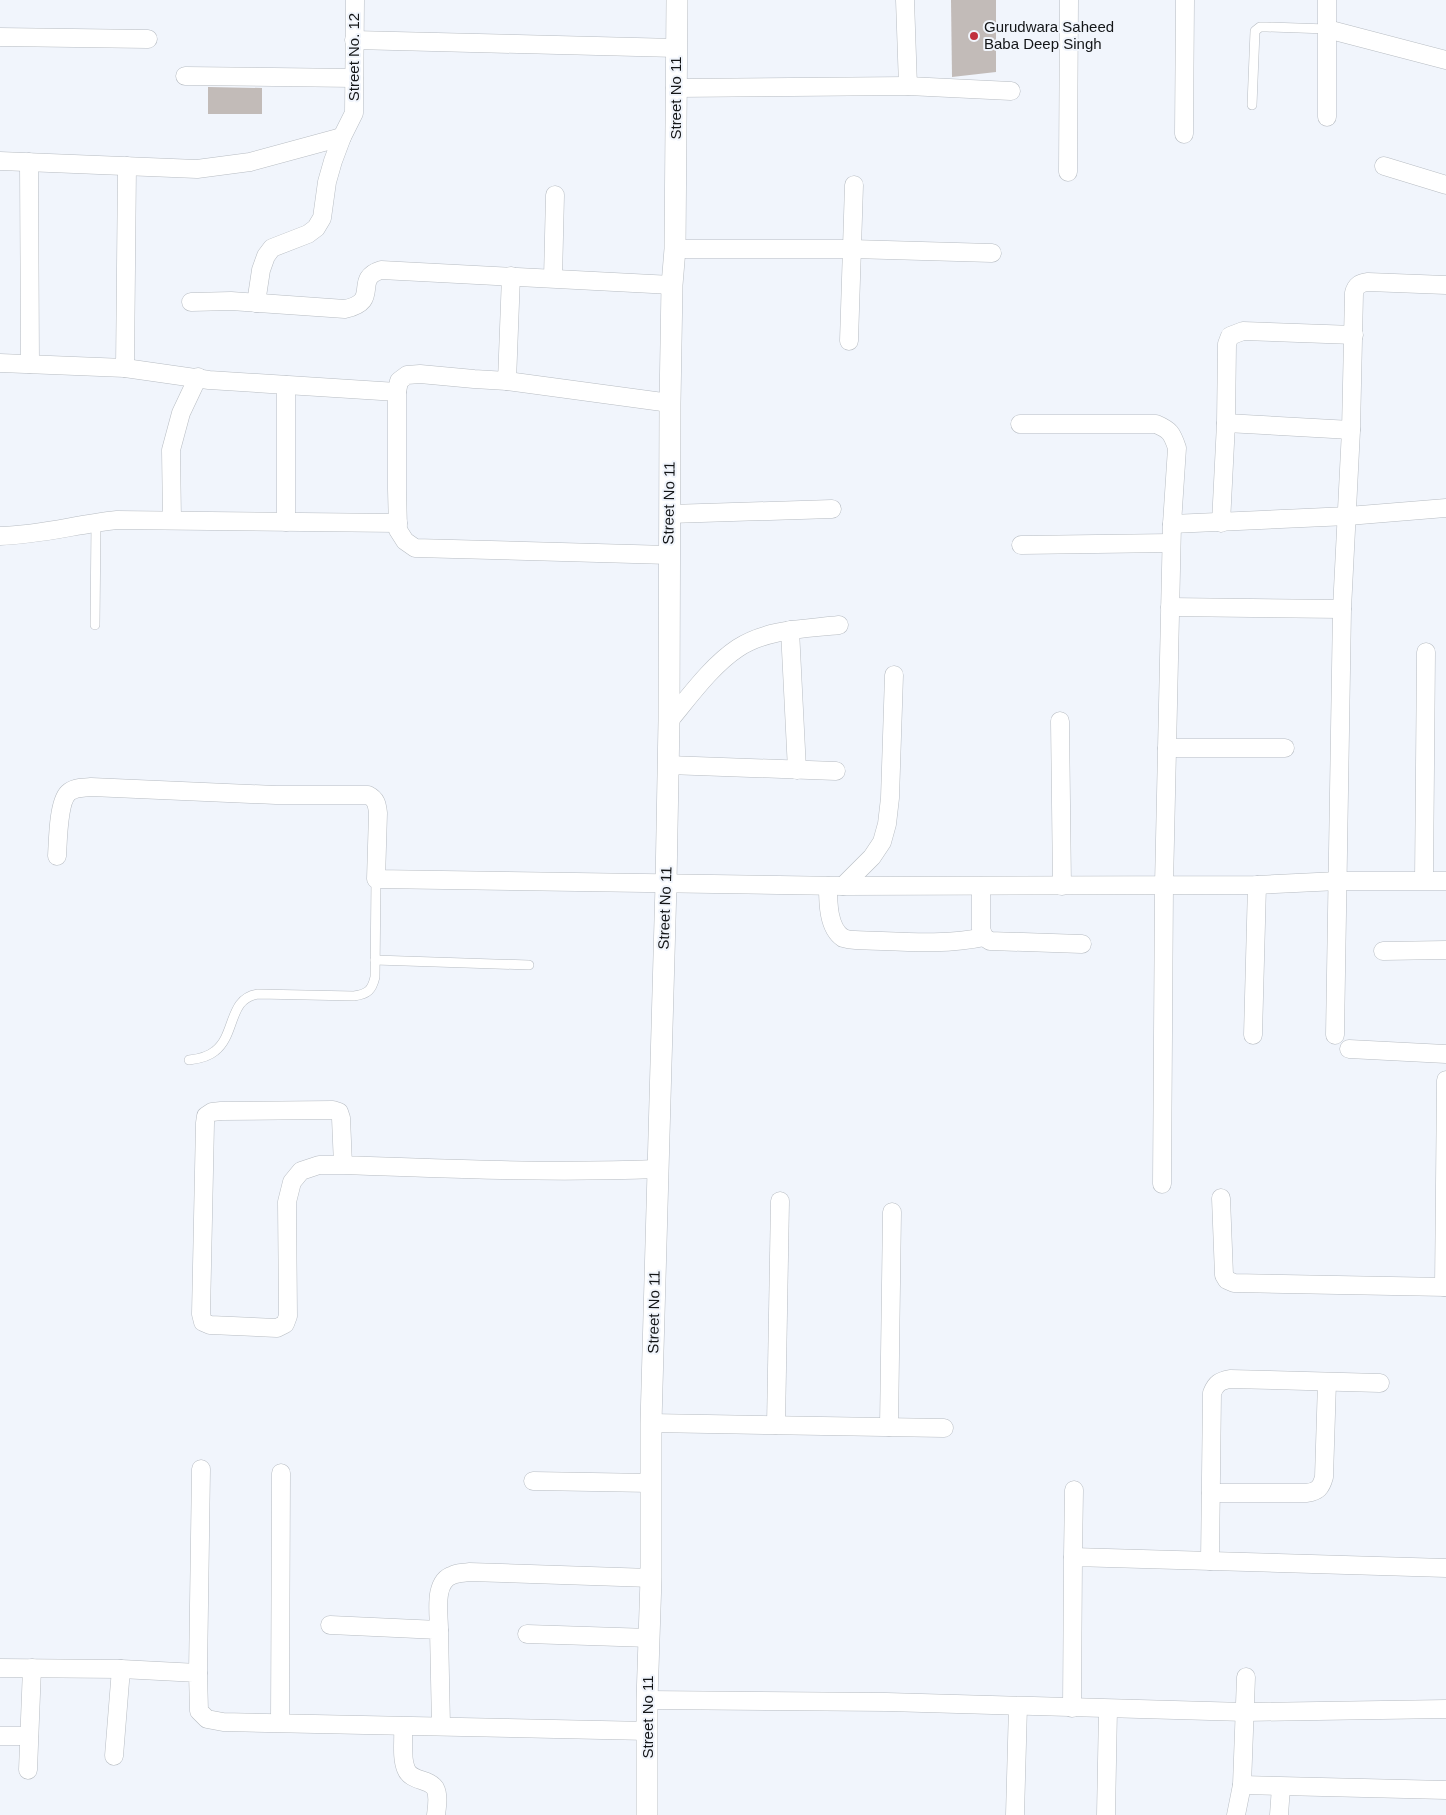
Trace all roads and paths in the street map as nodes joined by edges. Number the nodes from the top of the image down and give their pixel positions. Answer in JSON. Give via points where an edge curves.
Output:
{"nodes":[{"id":1,"x":355,"y":0,"type":"edge"},
{"id":2,"x":677,"y":0,"type":"edge"},
{"id":3,"x":905,"y":0,"type":"edge"},
{"id":4,"x":1069,"y":0,"type":"edge"},
{"id":5,"x":1185,"y":0,"type":"edge"},
{"id":6,"x":1326,"y":0,"type":"edge"},
{"id":7,"x":1327,"y":29,"type":"junction"},
{"id":8,"x":0,"y":38,"type":"edge"},
{"id":9,"x":148,"y":39,"type":"dead end"},
{"id":10,"x":354,"y":40,"type":"junction"},
{"id":11,"x":676,"y":48,"type":"junction"},
{"id":12,"x":1446,"y":60,"type":"edge"},
{"id":13,"x":185,"y":76,"type":"dead end"},
{"id":14,"x":354,"y":78,"type":"junction"},
{"id":15,"x":908,"y":86,"type":"junction"},
{"id":16,"x":675,"y":88,"type":"junction"},
{"id":17,"x":1011,"y":91,"type":"dead end"},
{"id":18,"x":1252,"y":105,"type":"dead end"},
{"id":19,"x":1327,"y":117,"type":"dead end"},
{"id":20,"x":1184,"y":134,"type":"dead end"},
{"id":21,"x":342,"y":137,"type":"junction"},
{"id":22,"x":0,"y":161,"type":"edge"},
{"id":23,"x":29,"y":162,"type":"junction"},
{"id":24,"x":127,"y":166,"type":"junction"},
{"id":25,"x":1384,"y":166,"type":"dead end"},
{"id":26,"x":1068,"y":172,"type":"dead end"},
{"id":27,"x":854,"y":185,"type":"dead end"},
{"id":28,"x":1446,"y":185,"type":"edge"},
{"id":29,"x":556,"y":195,"type":"dead end"},
{"id":30,"x":675,"y":249,"type":"junction"},
{"id":31,"x":852,"y":249,"type":"junction"},
{"id":32,"x":992,"y":253,"type":"dead end"},
{"id":33,"x":510,"y":276,"type":"junction"},
{"id":34,"x":553,"y":278,"type":"junction"},
{"id":35,"x":672,"y":285,"type":"junction"},
{"id":36,"x":1446,"y":285,"type":"edge"},
{"id":37,"x":191,"y":302,"type":"dead end"},
{"id":38,"x":256,"y":303,"type":"junction"},
{"id":39,"x":1354,"y":335,"type":"junction"},
{"id":40,"x":849,"y":341,"type":"dead end"},
{"id":41,"x":0,"y":363,"type":"edge"},
{"id":42,"x":30,"y":364,"type":"junction"},
{"id":43,"x":125,"y":368,"type":"junction"},
{"id":44,"x":198,"y":377,"type":"junction"},
{"id":45,"x":506,"y":380,"type":"junction"},
{"id":46,"x":286,"y":385,"type":"junction"},
{"id":47,"x":397,"y":392,"type":"junction"},
{"id":48,"x":670,"y":404,"type":"junction"},
{"id":49,"x":1226,"y":423,"type":"junction"},
{"id":50,"x":1020,"y":424,"type":"dead end"},
{"id":51,"x":1351,"y":430,"type":"junction"},
{"id":52,"x":1446,"y":508,"type":"edge"},
{"id":53,"x":832,"y":509,"type":"dead end"},
{"id":54,"x":670,"y":514,"type":"junction"},
{"id":55,"x":1348,"y":516,"type":"junction"},
{"id":56,"x":172,"y":520,"type":"junction"},
{"id":57,"x":96,"y":522,"type":"junction"},
{"id":58,"x":286,"y":522,"type":"junction"},
{"id":59,"x":398,"y":523,"type":"junction"},
{"id":60,"x":1221,"y":523,"type":"junction"},
{"id":61,"x":1172,"y":524,"type":"junction"},
{"id":62,"x":0,"y":536,"type":"edge"},
{"id":63,"x":1172,"y":543,"type":"junction"},
{"id":64,"x":1021,"y":544,"type":"dead end"},
{"id":65,"x":669,"y":555,"type":"junction"},
{"id":66,"x":1170,"y":607,"type":"junction"},
{"id":67,"x":1342,"y":609,"type":"junction"},
{"id":68,"x":95,"y":625,"type":"dead end"},
{"id":69,"x":839,"y":625,"type":"dead end"},
{"id":70,"x":790,"y":630,"type":"junction"},
{"id":71,"x":1426,"y":652,"type":"dead end"},
{"id":72,"x":894,"y":675,"type":"dead end"},
{"id":73,"x":669,"y":721,"type":"junction"},
{"id":74,"x":1060,"y":721,"type":"dead end"},
{"id":75,"x":1167,"y":748,"type":"junction"},
{"id":76,"x":1285,"y":748,"type":"dead end"},
{"id":77,"x":668,"y":765,"type":"junction"},
{"id":78,"x":797,"y":770,"type":"junction"},
{"id":79,"x":836,"y":771,"type":"dead end"},
{"id":80,"x":56,"y":856,"type":"dead end"},
{"id":81,"x":376,"y":879,"type":"junction"},
{"id":82,"x":1424,"y":880,"type":"junction"},
{"id":83,"x":1338,"y":881,"type":"junction"},
{"id":84,"x":1446,"y":881,"type":"edge"},
{"id":85,"x":666,"y":884,"type":"junction"},
{"id":86,"x":1164,"y":885,"type":"junction"},
{"id":87,"x":1257,"y":885,"type":"junction"},
{"id":88,"x":836,"y":886,"type":"junction"},
{"id":89,"x":981,"y":886,"type":"junction"},
{"id":90,"x":1062,"y":886,"type":"junction"},
{"id":91,"x":984,"y":936,"type":"junction"},
{"id":92,"x":1082,"y":944,"type":"dead end"},
{"id":93,"x":1446,"y":950,"type":"edge"},
{"id":94,"x":1383,"y":951,"type":"dead end"},
{"id":95,"x":375,"y":960,"type":"junction"},
{"id":96,"x":528,"y":965,"type":"dead end"},
{"id":97,"x":1253,"y":1035,"type":"dead end"},
{"id":98,"x":1335,"y":1035,"type":"dead end"},
{"id":99,"x":1349,"y":1049,"type":"dead end"},
{"id":100,"x":1446,"y":1054,"type":"edge"},
{"id":101,"x":189,"y":1060,"type":"dead end"},
{"id":102,"x":1446,"y":1080,"type":"edge"},
{"id":103,"x":343,"y":1165,"type":"junction"},
{"id":104,"x":657,"y":1169,"type":"junction"},
{"id":105,"x":1162,"y":1184,"type":"dead end"},
{"id":106,"x":1221,"y":1198,"type":"dead end"},
{"id":107,"x":780,"y":1201,"type":"dead end"},
{"id":108,"x":892,"y":1212,"type":"dead end"},
{"id":109,"x":1445,"y":1287,"type":"edge"},
{"id":110,"x":1327,"y":1382,"type":"junction"},
{"id":111,"x":1380,"y":1383,"type":"dead end"},
{"id":112,"x":652,"y":1423,"type":"junction"},
{"id":113,"x":776,"y":1425,"type":"junction"},
{"id":114,"x":889,"y":1427,"type":"junction"},
{"id":115,"x":944,"y":1428,"type":"dead end"},
{"id":116,"x":201,"y":1469,"type":"dead end"},
{"id":117,"x":281,"y":1473,"type":"dead end"},
{"id":118,"x":532,"y":1481,"type":"dead end"},
{"id":119,"x":651,"y":1483,"type":"junction"},
{"id":120,"x":1074,"y":1490,"type":"dead end"},
{"id":121,"x":1211,"y":1493,"type":"junction"},
{"id":122,"x":1073,"y":1557,"type":"junction"},
{"id":123,"x":1210,"y":1562,"type":"junction"},
{"id":124,"x":1446,"y":1568,"type":"edge"},
{"id":125,"x":651,"y":1578,"type":"junction"},
{"id":126,"x":330,"y":1625,"type":"dead end"},
{"id":127,"x":439,"y":1630,"type":"junction"},
{"id":128,"x":527,"y":1634,"type":"dead end"},
{"id":129,"x":650,"y":1638,"type":"junction"},
{"id":130,"x":0,"y":1668,"type":"edge"},
{"id":131,"x":32,"y":1668,"type":"junction"},
{"id":132,"x":121,"y":1669,"type":"junction"},
{"id":133,"x":198,"y":1673,"type":"junction"},
{"id":134,"x":1246,"y":1677,"type":"dead end"},
{"id":135,"x":647,"y":1700,"type":"junction"},
{"id":136,"x":1018,"y":1706,"type":"junction"},
{"id":137,"x":1072,"y":1708,"type":"junction"},
{"id":138,"x":1108,"y":1709,"type":"junction"},
{"id":139,"x":1446,"y":1709,"type":"edge"},
{"id":140,"x":1246,"y":1712,"type":"junction"},
{"id":141,"x":280,"y":1722,"type":"junction"},
{"id":142,"x":440,"y":1726,"type":"junction"},
{"id":143,"x":403,"y":1727,"type":"junction"},
{"id":144,"x":648,"y":1731,"type":"junction"},
{"id":145,"x":0,"y":1736,"type":"edge"},
{"id":146,"x":29,"y":1736,"type":"junction"},
{"id":147,"x":114,"y":1756,"type":"dead end"},
{"id":148,"x":28,"y":1770,"type":"dead end"},
{"id":149,"x":1242,"y":1785,"type":"junction"},
{"id":150,"x":1281,"y":1787,"type":"junction"},
{"id":151,"x":1446,"y":1790,"type":"edge"},
{"id":152,"x":436,"y":1815,"type":"edge"},
{"id":153,"x":647,"y":1815,"type":"edge"},
{"id":154,"x":1015,"y":1815,"type":"edge"},
{"id":155,"x":1106,"y":1815,"type":"edge"},
{"id":156,"x":1236,"y":1815,"type":"edge"},
{"id":157,"x":1279,"y":1815,"type":"edge"}],
"edges":[{"from":1,"to":10,"type":"street","name":"Street No. 12"},
{"from":2,"to":11,"type":"street","name":"Street No 11"},
{"from":3,"to":15,"type":"street"},
{"from":4,"to":26,"type":"street"},
{"from":5,"to":20,"type":"street"},
{"from":6,"to":7,"type":"street"},
{"from":7,"to":12,"type":"street"},
{"from":7,"to":18,"type":"lane","via":[[1266,27],[1255,31]]},
{"from":7,"to":19,"type":"street"},
{"from":8,"to":9,"type":"street"},
{"from":10,"to":11,"type":"street"},
{"from":10,"to":14,"type":"street","name":"Street No. 12"},
{"from":11,"to":16,"type":"street","name":"Street No 11"},
{"from":13,"to":14,"type":"street"},
{"from":14,"to":21,"type":"street","name":"Street No. 12","via":[[354,113]]},
{"from":15,"to":16,"type":"street"},
{"from":15,"to":17,"type":"street"},
{"from":16,"to":30,"type":"street","name":"Street No 11"},
{"from":21,"to":24,"type":"street","via":[[270,158],[228,166]]},
{"from":21,"to":38,"type":"street","via":[[327,182],[322,218],[308,234],[272,248],[261,270]]},
{"from":22,"to":23,"type":"street"},
{"from":23,"to":24,"type":"street"},
{"from":23,"to":42,"type":"street"},
{"from":24,"to":43,"type":"street"},
{"from":25,"to":28,"type":"street"},
{"from":27,"to":31,"type":"street"},
{"from":29,"to":34,"type":"street"},
{"from":30,"to":31,"type":"street"},
{"from":30,"to":35,"type":"street","name":"Street No 11"},
{"from":31,"to":32,"type":"street"},
{"from":31,"to":40,"type":"street"},
{"from":33,"to":34,"type":"street"},
{"from":33,"to":38,"type":"street","via":[[381,270],[367,279],[365,298],[353,307]]},
{"from":33,"to":45,"type":"street"},
{"from":34,"to":35,"type":"street"},
{"from":35,"to":48,"type":"street","name":"Street No 11"},
{"from":36,"to":39,"type":"street","via":[[1361,283],[1354,293]]},
{"from":37,"to":38,"type":"street"},
{"from":39,"to":49,"type":"street","via":[[1243,331],[1230,336],[1227,344]]},
{"from":39,"to":51,"type":"street"},
{"from":41,"to":42,"type":"street"},
{"from":42,"to":43,"type":"street"},
{"from":43,"to":44,"type":"street"},
{"from":44,"to":46,"type":"street"},
{"from":44,"to":56,"type":"street","via":[[181,412],[171,450]]},
{"from":45,"to":47,"type":"street","via":[[408,375],[399,381]]},
{"from":45,"to":48,"type":"street"},
{"from":46,"to":47,"type":"street"},
{"from":46,"to":58,"type":"street"},
{"from":47,"to":59,"type":"street"},
{"from":48,"to":54,"type":"street","name":"Street No 11"},
{"from":49,"to":51,"type":"street"},
{"from":49,"to":60,"type":"street"},
{"from":50,"to":61,"type":"street","via":[[1156,424],[1167,429],[1177,448]]},
{"from":51,"to":55,"type":"street"},
{"from":52,"to":55,"type":"street"},
{"from":53,"to":54,"type":"street"},
{"from":54,"to":65,"type":"street","name":"Street No 11"},
{"from":55,"to":60,"type":"street"},
{"from":55,"to":67,"type":"street"},
{"from":56,"to":57,"type":"street"},
{"from":56,"to":58,"type":"street"},
{"from":57,"to":62,"type":"street","via":[[33,534]]},
{"from":57,"to":68,"type":"lane"},
{"from":58,"to":59,"type":"street"},
{"from":59,"to":65,"type":"street","via":[[398,530],[405,541],[415,548]]},
{"from":60,"to":61,"type":"street"},
{"from":61,"to":63,"type":"street"},
{"from":63,"to":64,"type":"street"},
{"from":63,"to":66,"type":"street"},
{"from":65,"to":73,"type":"street","name":"Street No 11"},
{"from":66,"to":67,"type":"street"},
{"from":66,"to":75,"type":"street"},
{"from":67,"to":83,"type":"street"},
{"from":69,"to":70,"type":"street"},
{"from":70,"to":73,"type":"street","via":[[762,637],[738,648],[720,662]]},
{"from":70,"to":78,"type":"street"},
{"from":71,"to":82,"type":"street"},
{"from":72,"to":88,"type":"street","via":[[887,824],[882,842],[872,857]]},
{"from":73,"to":77,"type":"street","name":"Street No 11"},
{"from":74,"to":90,"type":"street"},
{"from":75,"to":76,"type":"street"},
{"from":75,"to":86,"type":"street"},
{"from":77,"to":78,"type":"street"},
{"from":77,"to":85,"type":"street","name":"Street No 11"},
{"from":78,"to":79,"type":"street"},
{"from":80,"to":81,"type":"street","via":[[62,803],[67,794],[77,788],[276,796],[357,794],[368,795],[377,804]]},
{"from":81,"to":85,"type":"street"},
{"from":81,"to":95,"type":"lane"},
{"from":82,"to":83,"type":"street"},
{"from":82,"to":84,"type":"street"},
{"from":83,"to":87,"type":"street"},
{"from":83,"to":98,"type":"street"},
{"from":85,"to":88,"type":"street"},
{"from":85,"to":104,"type":"street","name":"Street No 11"},
{"from":86,"to":87,"type":"street"},
{"from":86,"to":90,"type":"street"},
{"from":86,"to":105,"type":"street"},
{"from":87,"to":97,"type":"street"},
{"from":88,"to":89,"type":"street"},
{"from":88,"to":91,"type":"street","via":[[829,907],[837,930],[844,938],[950,941]]},
{"from":89,"to":90,"type":"street"},
{"from":89,"to":91,"type":"street","via":[[981,929]]},
{"from":91,"to":92,"type":"street","via":[[999,942]]},
{"from":93,"to":94,"type":"street"},
{"from":95,"to":96,"type":"lane"},
{"from":95,"to":101,"type":"lane","via":[[372,988],[365,994],[248,995],[241,1002],[226,1038],[216,1051],[203,1058]]},
{"from":99,"to":100,"type":"street"},
{"from":102,"to":109,"type":"street"},
{"from":103,"to":103,"type":"street","via":[[342,1118],[339,1112],[221,1111],[206,1116],[203,1322],[277,1328],[285,1324],[288,1316],[287,1202],[292,1182],[301,1171],[319,1165]]},
{"from":103,"to":104,"type":"street","via":[[493,1170]]},
{"from":104,"to":112,"type":"street","name":"Street No 11"},
{"from":106,"to":109,"type":"street","via":[[1224,1275],[1234,1283]]},
{"from":107,"to":113,"type":"street"},
{"from":108,"to":114,"type":"street"},
{"from":110,"to":111,"type":"street"},
{"from":110,"to":121,"type":"street","via":[[1324,1477],[1316,1491]]},
{"from":110,"to":121,"type":"street","via":[[1230,1379],[1215,1386],[1212,1392]]},
{"from":112,"to":113,"type":"street"},
{"from":112,"to":119,"type":"street","name":"Street No 11"},
{"from":113,"to":114,"type":"street"},
{"from":114,"to":115,"type":"street"},
{"from":116,"to":133,"type":"street"},
{"from":117,"to":141,"type":"street"},
{"from":118,"to":119,"type":"street"},
{"from":119,"to":125,"type":"street","name":"Street No 11"},
{"from":120,"to":122,"type":"street"},
{"from":121,"to":123,"type":"street"},
{"from":122,"to":123,"type":"street"},
{"from":122,"to":137,"type":"street"},
{"from":123,"to":124,"type":"street"},
{"from":125,"to":127,"type":"street","via":[[469,1572],[452,1575],[443,1581],[439,1593]]},
{"from":125,"to":129,"type":"street","name":"Street No 11"},
{"from":126,"to":127,"type":"street"},
{"from":127,"to":142,"type":"street"},
{"from":128,"to":129,"type":"street"},
{"from":129,"to":135,"type":"street","name":"Street No 11"},
{"from":130,"to":131,"type":"street"},
{"from":131,"to":132,"type":"street"},
{"from":131,"to":146,"type":"street"},
{"from":132,"to":133,"type":"street"},
{"from":132,"to":147,"type":"street"},
{"from":133,"to":141,"type":"street","via":[[199,1711],[207,1719]]},
{"from":134,"to":140,"type":"street"},
{"from":135,"to":136,"type":"street"},
{"from":135,"to":144,"type":"street","name":"Street No 11"},
{"from":136,"to":137,"type":"street"},
{"from":136,"to":154,"type":"street"},
{"from":137,"to":138,"type":"street"},
{"from":138,"to":140,"type":"street"},
{"from":138,"to":155,"type":"street"},
{"from":139,"to":140,"type":"street"},
{"from":140,"to":149,"type":"street"},
{"from":141,"to":143,"type":"street"},
{"from":142,"to":143,"type":"street"},
{"from":142,"to":144,"type":"street"},
{"from":143,"to":152,"type":"street","via":[[406,1769],[410,1776],[431,1784],[435,1789]]},
{"from":144,"to":153,"type":"street","name":"Street No 11"},
{"from":145,"to":146,"type":"street"},
{"from":146,"to":148,"type":"street"},
{"from":149,"to":150,"type":"street"},
{"from":149,"to":156,"type":"street"},
{"from":150,"to":151,"type":"street"},
{"from":150,"to":157,"type":"street"}]}
